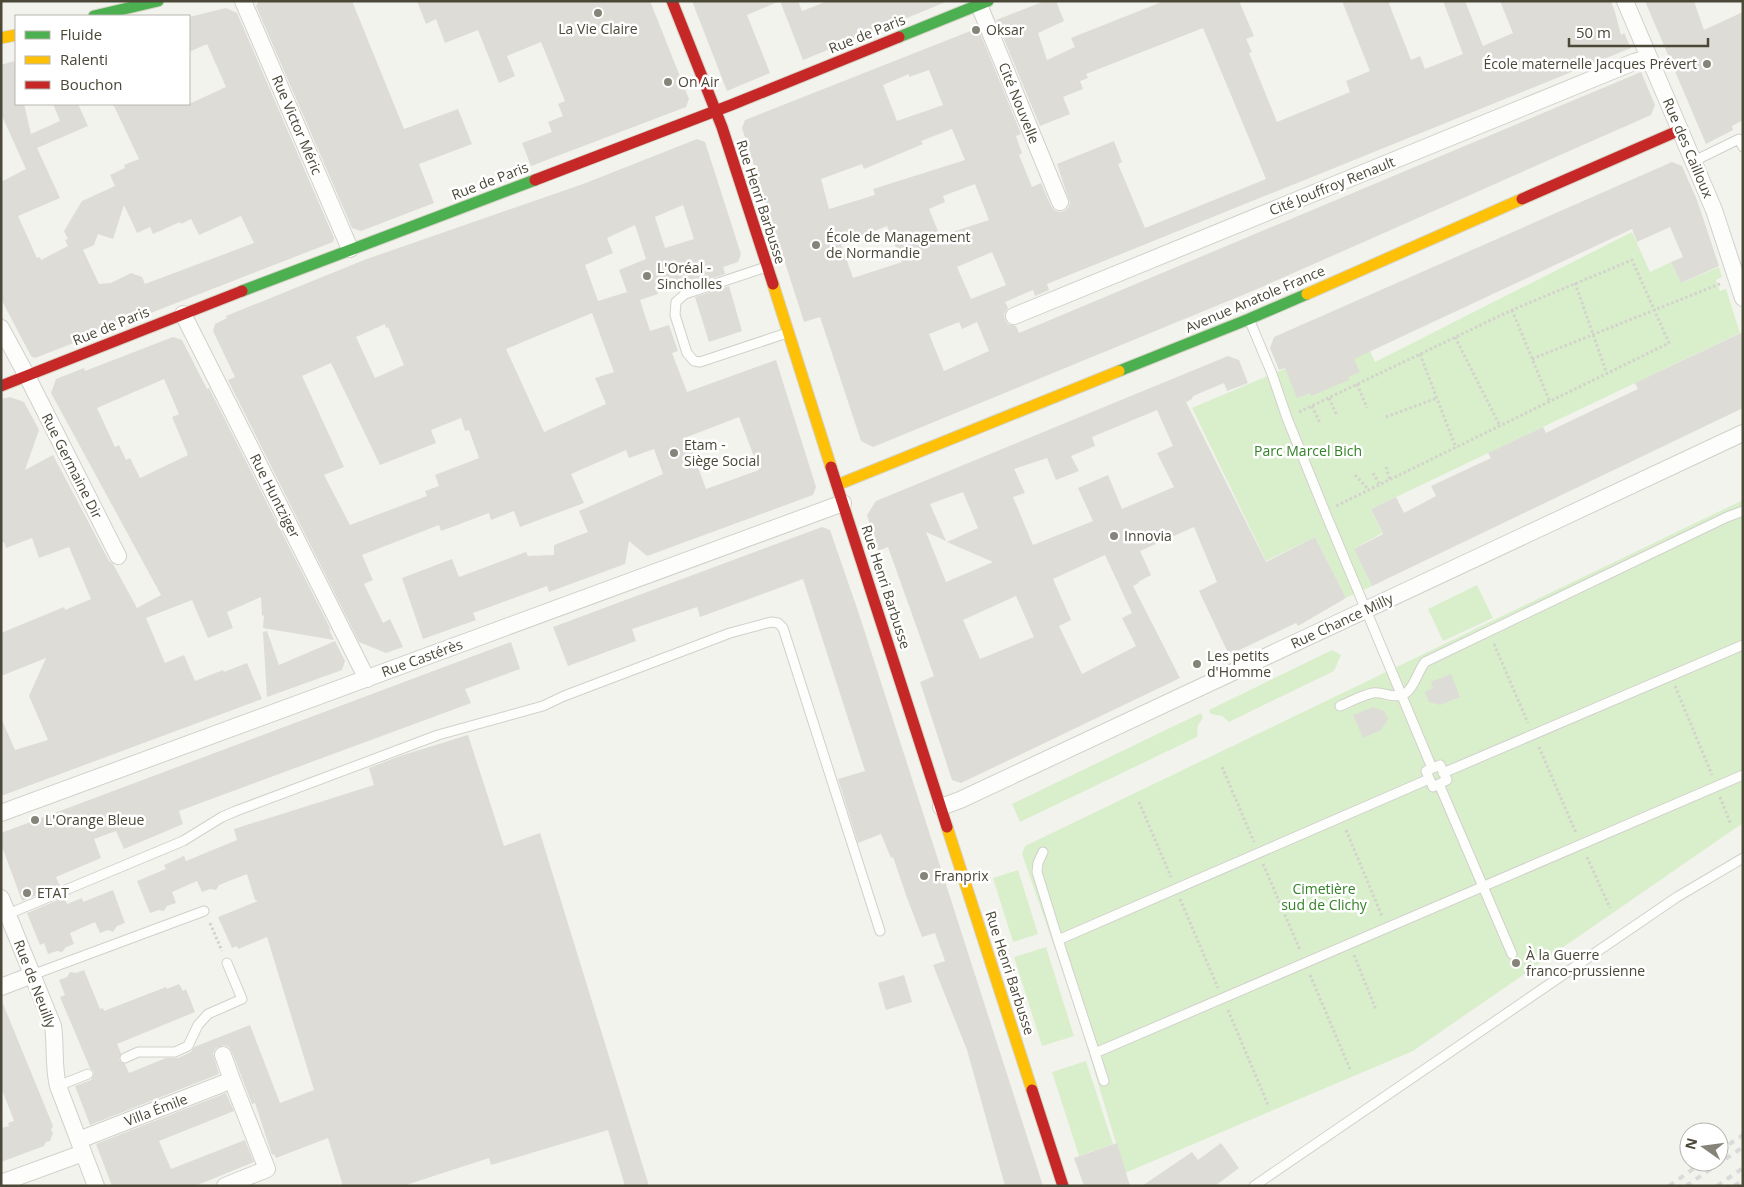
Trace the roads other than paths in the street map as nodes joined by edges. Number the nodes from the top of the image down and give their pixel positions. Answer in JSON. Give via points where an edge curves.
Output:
{"nodes":[{"id":1,"x":158,"y":1,"type":"edge"},
{"id":2,"x":243,"y":1,"type":"edge"},
{"id":3,"x":672,"y":1,"type":"edge"},
{"id":4,"x":1625,"y":1,"type":"edge"},
{"id":5,"x":984,"y":3,"type":"edge"},
{"id":6,"x":98,"y":15,"type":"edge"},
{"id":7,"x":15,"y":35,"type":"edge"},
{"id":8,"x":1,"y":38,"type":"edge"},
{"id":9,"x":1649,"y":58,"type":"junction"},
{"id":10,"x":714,"y":111,"type":"junction"},
{"id":11,"x":1680,"y":130,"type":"junction"},
{"id":12,"x":1741,"y":141,"type":"edge"},
{"id":13,"x":1694,"y":161,"type":"junction"},
{"id":14,"x":1060,"y":202,"type":"dead end"},
{"id":15,"x":350,"y":249,"type":"junction"},
{"id":16,"x":766,"y":266,"type":"junction"},
{"id":17,"x":1743,"y":298,"type":"edge"},
{"id":18,"x":183,"y":314,"type":"junction"},
{"id":19,"x":1014,"y":316,"type":"dead end"},
{"id":20,"x":1249,"y":319,"type":"junction"},
{"id":21,"x":1,"y":328,"type":"edge"},
{"id":22,"x":788,"y":333,"type":"junction"},
{"id":23,"x":27,"y":376,"type":"junction"},
{"id":24,"x":1,"y":386,"type":"edge"},
{"id":25,"x":1743,"y":433,"type":"edge"},
{"id":26,"x":838,"y":485,"type":"junction"},
{"id":27,"x":843,"y":503,"type":"junction"},
{"id":28,"x":1743,"y":511,"type":"edge"},
{"id":29,"x":118,"y":556,"type":"dead end"},
{"id":30,"x":1366,"y":609,"type":"junction"},
{"id":31,"x":1743,"y":645,"type":"edge"},
{"id":32,"x":367,"y":679,"type":"junction"},
{"id":33,"x":1402,"y":695,"type":"junction"},
{"id":34,"x":1340,"y":706,"type":"dead end"},
{"id":35,"x":1432,"y":768,"type":"junction"},
{"id":36,"x":1443,"y":773,"type":"junction"},
{"id":37,"x":1743,"y":775,"type":"edge"},
{"id":38,"x":1429,"y":779,"type":"junction"},
{"id":39,"x":1439,"y":784,"type":"junction"},
{"id":40,"x":941,"y":807,"type":"junction"},
{"id":41,"x":1,"y":813,"type":"edge"},
{"id":42,"x":1043,"y":852,"type":"dead end"},
{"id":43,"x":1743,"y":858,"type":"edge"},
{"id":44,"x":1483,"y":887,"type":"junction"},
{"id":45,"x":1,"y":898,"type":"edge"},
{"id":46,"x":204,"y":911,"type":"road end"},
{"id":47,"x":8,"y":914,"type":"junction"},
{"id":48,"x":880,"y":931,"type":"dead end"},
{"id":49,"x":1058,"y":940,"type":"junction"},
{"id":50,"x":1512,"y":954,"type":"dead end"},
{"id":51,"x":227,"y":963,"type":"road end"},
{"id":52,"x":32,"y":974,"type":"junction"},
{"id":53,"x":1,"y":987,"type":"edge"},
{"id":54,"x":1095,"y":1054,"type":"junction"},
{"id":55,"x":223,"y":1056,"type":"dead end"},
{"id":56,"x":125,"y":1058,"type":"dead end"},
{"id":57,"x":88,"y":1074,"type":"dead end"},
{"id":58,"x":232,"y":1080,"type":"junction"},
{"id":59,"x":1104,"y":1081,"type":"dead end"},
{"id":60,"x":58,"y":1086,"type":"junction"},
{"id":61,"x":81,"y":1147,"type":"junction"},
{"id":62,"x":1,"y":1183,"type":"edge"},
{"id":63,"x":96,"y":1186,"type":"edge"},
{"id":64,"x":225,"y":1186,"type":"edge"},
{"id":65,"x":1063,"y":1186,"type":"edge"},
{"id":66,"x":1254,"y":1186,"type":"edge"}],
"edges":[{"from":1,"to":6,"type":"street"},
{"from":2,"to":15,"type":"street","name":"Rue Victor Méric"},
{"from":3,"to":10,"type":"street","name":"Rue Henri Barbusse"},
{"from":4,"to":9,"type":"street","name":"Rue des Cailloux"},
{"from":5,"to":10,"type":"street","name":"Rue de Paris"},
{"from":5,"to":14,"type":"street","name":"Cité Nouvelle"},
{"from":7,"to":8,"type":"street"},
{"from":9,"to":11,"type":"street","name":"Rue des Cailloux"},
{"from":9,"to":19,"type":"street","name":"Cité Jouffroy Renault"},
{"from":10,"to":15,"type":"street","name":"Rue de Paris"},
{"from":10,"to":16,"type":"street","name":"Rue Henri Barbusse"},
{"from":11,"to":13,"type":"street","name":"Rue des Cailloux"},
{"from":11,"to":20,"type":"street","name":"Avenue Anatole France"},
{"from":12,"to":13,"type":"lane"},
{"from":13,"to":17,"type":"street","name":"Rue des Cailloux"},
{"from":15,"to":18,"type":"street","name":"Rue de Paris"},
{"from":16,"to":22,"type":"street","name":"Rue Henri Barbusse"},
{"from":16,"to":22,"type":"lane","via":[[680,298],[676,302],[675,315],[682,338],[687,353],[700,362]]},
{"from":18,"to":23,"type":"street","name":"Rue de Paris"},
{"from":18,"to":32,"type":"street","name":"Rue Huntziger"},
{"from":20,"to":26,"type":"street","name":"Avenue Anatole France"},
{"from":20,"to":30,"type":"lane"},
{"from":21,"to":23,"type":"street","name":"Rue Germaine Dir"},
{"from":22,"to":26,"type":"street","name":"Rue Henri Barbusse"},
{"from":23,"to":24,"type":"street","name":"Rue de Paris"},
{"from":23,"to":29,"type":"street","name":"Rue Germaine Dir"},
{"from":25,"to":30,"type":"street","name":"Rue Chance Milly"},
{"from":26,"to":27,"type":"street","name":"Rue Henri Barbusse"},
{"from":27,"to":32,"type":"street","name":"Rue Castérès"},
{"from":27,"to":40,"type":"street","name":"Rue Henri Barbusse"},
{"from":28,"to":33,"type":"lane","via":[[1425,662],[1408,692]]},
{"from":30,"to":33,"type":"lane"},
{"from":30,"to":40,"type":"street","name":"Rue Chance Milly"},
{"from":31,"to":36,"type":"lane"},
{"from":32,"to":41,"type":"street","name":"Rue Castérès"},
{"from":33,"to":34,"type":"lane","via":[[1373,693]]},
{"from":33,"to":35,"type":"lane"},
{"from":35,"to":36,"type":"lane","via":[[1440,765]]},
{"from":35,"to":38,"type":"lane","via":[[1426,771]]},
{"from":36,"to":39,"type":"lane","via":[[1447,780]]},
{"from":37,"to":44,"type":"lane"},
{"from":38,"to":39,"type":"lane","via":[[1433,787]]},
{"from":38,"to":49,"type":"lane"},
{"from":39,"to":44,"type":"lane"},
{"from":40,"to":65,"type":"street","name":"Rue Henri Barbusse"},
{"from":42,"to":49,"type":"lane","via":[[1037,872]]},
{"from":43,"to":66,"type":"lane","via":[[1677,897]]},
{"from":44,"to":50,"type":"lane"},
{"from":44,"to":54,"type":"lane"},
{"from":45,"to":47,"type":"street","name":"Rue de Neuilly"},
{"from":46,"to":52,"type":"lane"},
{"from":47,"to":48,"type":"lane","via":[[183,841],[222,817],[245,808],[438,735],[543,706],[730,633],[771,622],[784,628]]},
{"from":47,"to":52,"type":"street","name":"Rue de Neuilly"},
{"from":49,"to":54,"type":"lane"},
{"from":51,"to":56,"type":"lane","via":[[242,999],[208,1014],[198,1025],[188,1046],[174,1052],[138,1052]]},
{"from":52,"to":53,"type":"street"},
{"from":52,"to":60,"type":"street","name":"Rue de Neuilly","via":[[53,1026],[54,1072]]},
{"from":54,"to":59,"type":"lane"},
{"from":55,"to":58,"type":"street"},
{"from":57,"to":60,"type":"lane"},
{"from":58,"to":61,"type":"street","name":"Villa Émile"},
{"from":58,"to":64,"type":"street","via":[[267,1169]]},
{"from":60,"to":61,"type":"street","name":"Rue de Neuilly"},
{"from":61,"to":62,"type":"street","name":"Villa Émile"},
{"from":61,"to":63,"type":"street","name":"Rue de Neuilly"}]}
